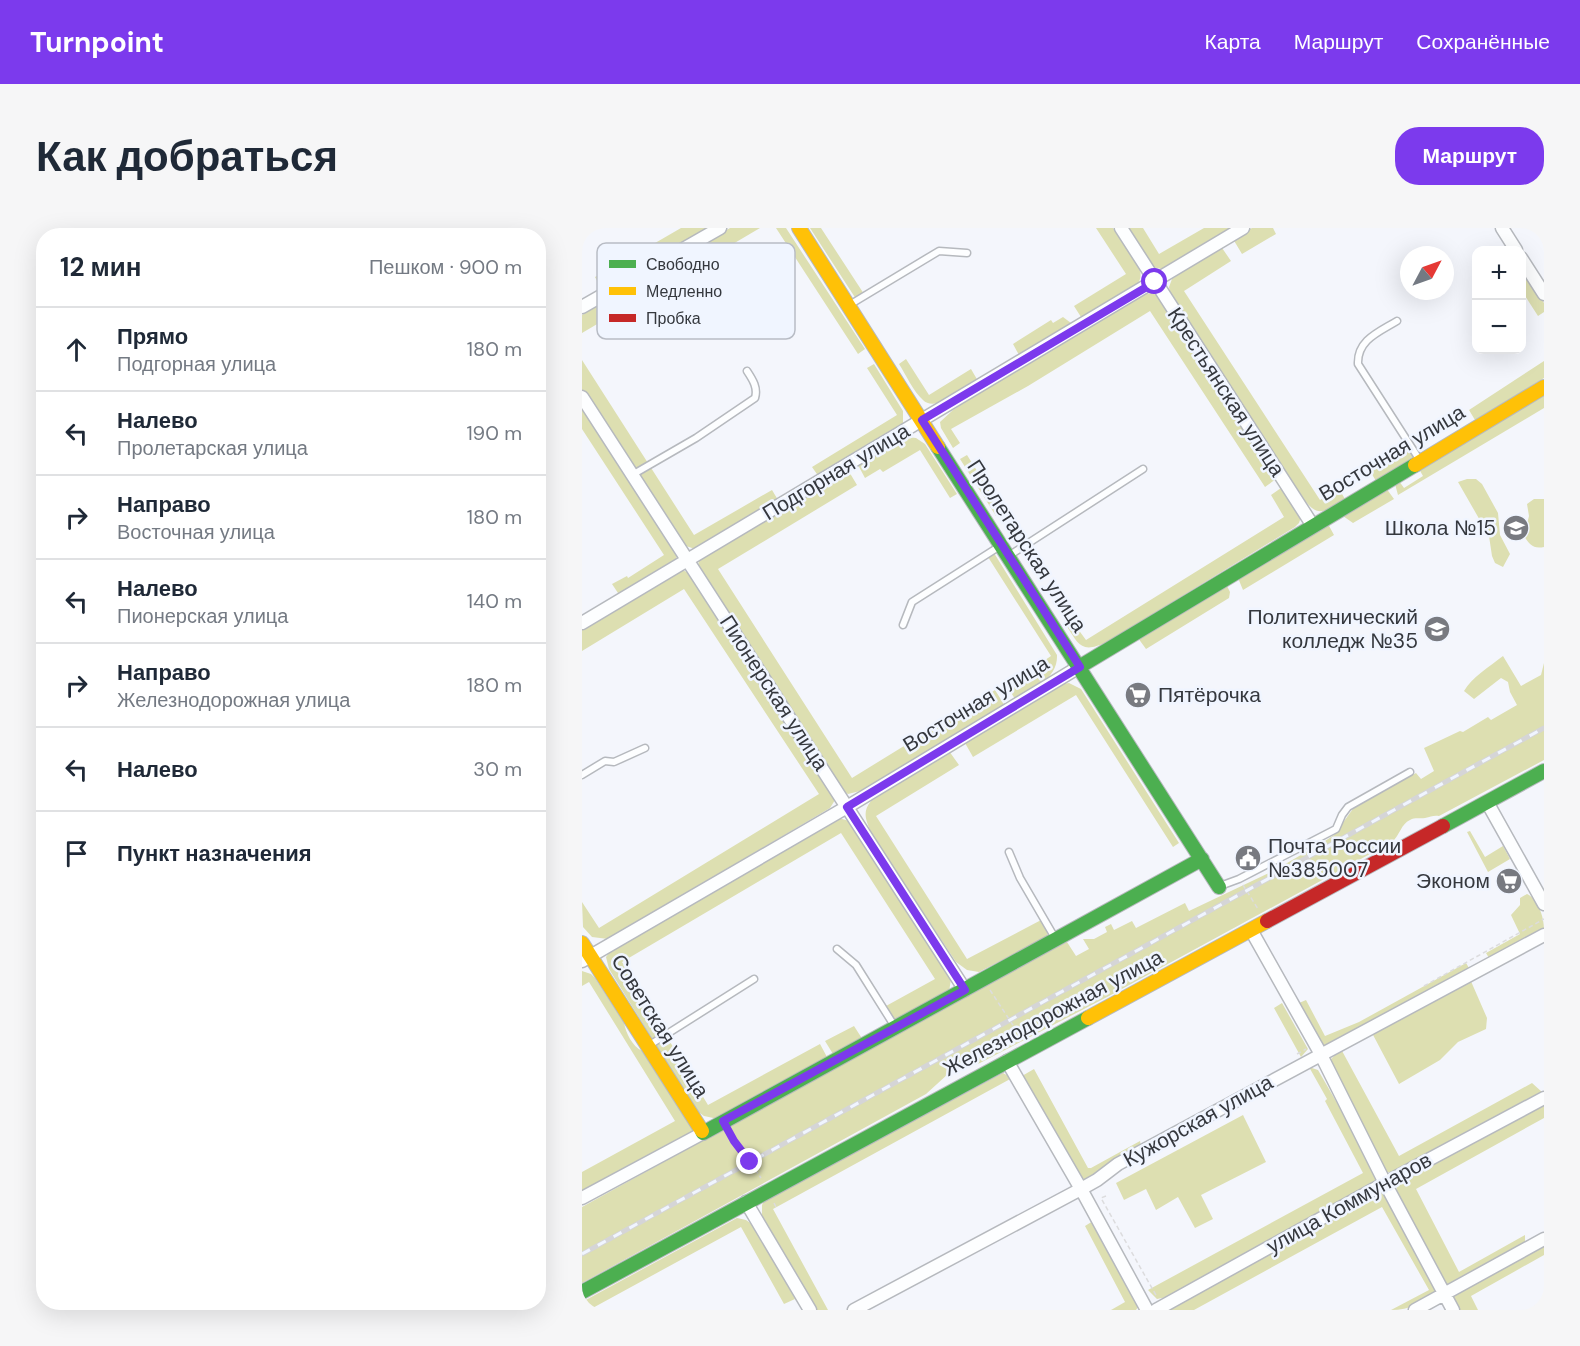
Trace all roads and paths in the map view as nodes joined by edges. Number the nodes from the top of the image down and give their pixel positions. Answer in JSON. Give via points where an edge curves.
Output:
{"nodes":[{"id":1,"x":720,"y":228,"type":"edge"},
{"id":2,"x":799,"y":228,"type":"edge"},
{"id":3,"x":1121,"y":228,"type":"edge"},
{"id":4,"x":1243,"y":228,"type":"edge"},
{"id":5,"x":1502,"y":228,"type":"edge"},
{"id":6,"x":694,"y":243,"type":"edge"},
{"id":7,"x":1513,"y":246,"type":"edge"},
{"id":8,"x":967,"y":254,"type":"dead end"},
{"id":9,"x":1526,"y":266,"type":"edge"},
{"id":10,"x":1155,"y":282,"type":"junction"},
{"id":11,"x":1544,"y":294,"type":"edge"},
{"id":12,"x":597,"y":298,"type":"edge"},
{"id":13,"x":849,"y":306,"type":"junction"},
{"id":14,"x":582,"y":307,"type":"edge"},
{"id":15,"x":1397,"y":321,"type":"dead end"},
{"id":16,"x":747,"y":371,"type":"dead end"},
{"id":17,"x":1544,"y":387,"type":"edge"},
{"id":18,"x":582,"y":397,"type":"edge"},
{"id":19,"x":922,"y":420,"type":"junction"},
{"id":20,"x":1421,"y":461,"type":"junction"},
{"id":21,"x":1143,"y":469,"type":"dead end"},
{"id":22,"x":632,"y":476,"type":"junction"},
{"id":23,"x":1313,"y":526,"type":"junction"},
{"id":24,"x":1005,"y":550,"type":"junction"},
{"id":25,"x":689,"y":560,"type":"junction"},
{"id":26,"x":582,"y":623,"type":"edge"},
{"id":27,"x":903,"y":625,"type":"dead end"},
{"id":28,"x":1080,"y":667,"type":"junction"},
{"id":29,"x":645,"y":748,"type":"dead end"},
{"id":30,"x":1544,"y":771,"type":"edge"},
{"id":31,"x":1410,"y":772,"type":"dead end"},
{"id":32,"x":582,"y":775,"type":"edge"},
{"id":33,"x":1488,"y":802,"type":"junction"},
{"id":34,"x":847,"y":807,"type":"junction"},
{"id":35,"x":1009,"y":852,"type":"dead end"},
{"id":36,"x":1202,"y":858,"type":"junction"},
{"id":37,"x":1239,"y":879,"type":"junction"},
{"id":38,"x":1219,"y":887,"type":"joint"},
{"id":39,"x":1544,"y":904,"type":"edge"},
{"id":40,"x":1544,"y":919,"type":"edge"},
{"id":41,"x":1266,"y":922,"type":"junction"},
{"id":42,"x":1251,"y":930,"type":"junction"},
{"id":43,"x":1544,"y":935,"type":"edge"},
{"id":44,"x":1056,"y":940,"type":"junction"},
{"id":45,"x":582,"y":942,"type":"edge"},
{"id":46,"x":837,"y":949,"type":"dead end"},
{"id":47,"x":586,"y":959,"type":"edge"},
{"id":48,"x":754,"y":980,"type":"dead end"},
{"id":49,"x":983,"y":980,"type":"junction"},
{"id":50,"x":1422,"y":987,"type":"dead end"},
{"id":51,"x":965,"y":990,"type":"junction"},
{"id":52,"x":896,"y":1028,"type":"junction"},
{"id":53,"x":648,"y":1046,"type":"junction"},
{"id":54,"x":1029,"y":1049,"type":"junction"},
{"id":55,"x":1317,"y":1050,"type":"junction"},
{"id":56,"x":1300,"y":1059,"type":"dead end"},
{"id":57,"x":1007,"y":1061,"type":"junction"},
{"id":58,"x":1544,"y":1098,"type":"edge"},
{"id":59,"x":723,"y":1121,"type":"junction"},
{"id":60,"x":703,"y":1132,"type":"junction"},
{"id":61,"x":1385,"y":1183,"type":"junction"},
{"id":62,"x":1081,"y":1189,"type":"junction"},
{"id":63,"x":768,"y":1190,"type":"junction"},
{"id":64,"x":1106,"y":1196,"type":"dead end"},
{"id":65,"x":582,"y":1198,"type":"edge"},
{"id":66,"x":746,"y":1202,"type":"junction"},
{"id":67,"x":777,"y":1209,"type":"dead end"},
{"id":68,"x":1544,"y":1239,"type":"edge"},
{"id":69,"x":582,"y":1292,"type":"edge"},
{"id":70,"x":1445,"y":1294,"type":"junction"},
{"id":71,"x":1157,"y":1305,"type":"edge"},
{"id":72,"x":810,"y":1310,"type":"edge"},
{"id":73,"x":854,"y":1310,"type":"edge"},
{"id":74,"x":1147,"y":1310,"type":"edge"},
{"id":75,"x":1415,"y":1310,"type":"edge"},
{"id":76,"x":1453,"y":1310,"type":"edge"}],
"edges":[{"from":1,"to":6,"type":"street"},
{"from":2,"to":13,"type":"street","name":"Пролетарская улица"},
{"from":3,"to":10,"type":"street","name":"Крестьянская улица"},
{"from":4,"to":10,"type":"street","name":"Подгорная улица"},
{"from":5,"to":7,"type":"street"},
{"from":8,"to":13,"type":"lane","via":[[939,251]]},
{"from":9,"to":11,"type":"street"},
{"from":10,"to":19,"type":"street","name":"Подгорная улица"},
{"from":10,"to":23,"type":"street","name":"Крестьянская улица"},
{"from":12,"to":14,"type":"street"},
{"from":13,"to":19,"type":"street","name":"Пролетарская улица"},
{"from":15,"to":20,"type":"lane","via":[[1360,347],[1358,364]]},
{"from":16,"to":22,"type":"lane","via":[[754,381],[755,398]]},
{"from":17,"to":20,"type":"street","name":"Восточная улица"},
{"from":18,"to":22,"type":"street","name":"Пионерская улица"},
{"from":19,"to":24,"type":"street","name":"Пролетарская улица"},
{"from":19,"to":25,"type":"street","name":"Подгорная улица"},
{"from":20,"to":23,"type":"street","name":"Восточная улица"},
{"from":21,"to":24,"type":"lane"},
{"from":22,"to":25,"type":"street","name":"Пионерская улица"},
{"from":23,"to":28,"type":"street","name":"Восточная улица"},
{"from":24,"to":27,"type":"lane","via":[[912,602]]},
{"from":24,"to":28,"type":"street","name":"Пролетарская улица"},
{"from":25,"to":26,"type":"street","name":"Подгорная улица"},
{"from":25,"to":34,"type":"street","name":"Пионерская улица"},
{"from":28,"to":34,"type":"street","name":"Восточная улица"},
{"from":28,"to":36,"type":"street","name":"Пролетарская улица"},
{"from":29,"to":32,"type":"lane","via":[[614,762],[605,761]]},
{"from":30,"to":33,"type":"street","name":"Железнодорожная улица"},
{"from":31,"to":37,"type":"lane","via":[[1348,807],[1336,829]]},
{"from":33,"to":39,"type":"street"},
{"from":33,"to":41,"type":"street","name":"Железнодорожная улица"},
{"from":34,"to":47,"type":"street","name":"Восточная улица"},
{"from":34,"to":51,"type":"street","name":"Пионерская улица"},
{"from":35,"to":44,"type":"lane"},
{"from":36,"to":38,"type":"street","name":"Пролетарская улица"},
{"from":36,"to":44,"type":"street"},
{"from":37,"to":38,"type":"lane"},
{"from":37,"to":41,"type":"path"},
{"from":40,"to":50,"type":"path"},
{"from":41,"to":42,"type":"street","name":"Железнодорожная улица"},
{"from":42,"to":54,"type":"street","name":"Железнодорожная улица"},
{"from":42,"to":55,"type":"street"},
{"from":43,"to":55,"type":"street","name":"Кужорская улица"},
{"from":44,"to":49,"type":"street"},
{"from":45,"to":47,"type":"street","name":"Советская улица"},
{"from":46,"to":52,"type":"lane","via":[[856,965]]},
{"from":47,"to":53,"type":"street","name":"Советская улица"},
{"from":48,"to":53,"type":"lane"},
{"from":49,"to":51,"type":"street"},
{"from":49,"to":54,"type":"path"},
{"from":51,"to":52,"type":"street"},
{"from":52,"to":59,"type":"street"},
{"from":53,"to":60,"type":"street","name":"Советская улица"},
{"from":54,"to":57,"type":"street","name":"Железнодорожная улица"},
{"from":55,"to":56,"type":"path","via":[[1297,1054]]},
{"from":55,"to":61,"type":"street"},
{"from":55,"to":62,"type":"street","name":"Кужорская улица"},
{"from":57,"to":62,"type":"street"},
{"from":57,"to":63,"type":"street","name":"Железнодорожная улица"},
{"from":58,"to":61,"type":"street","name":"улица Коммунаров"},
{"from":59,"to":60,"type":"street"},
{"from":59,"to":63,"type":"path"},
{"from":60,"to":65,"type":"street"},
{"from":61,"to":70,"type":"street"},
{"from":61,"to":71,"type":"street","name":"улица Коммунаров"},
{"from":62,"to":73,"type":"street","name":"Кужорская улица"},
{"from":62,"to":74,"type":"street"},
{"from":63,"to":66,"type":"street","name":"Железнодорожная улица"},
{"from":63,"to":67,"type":"path"},
{"from":64,"to":71,"type":"path","via":[[1101,1198]]},
{"from":66,"to":69,"type":"street","name":"Железнодорожная улица"},
{"from":66,"to":72,"type":"street"},
{"from":68,"to":70,"type":"street"},
{"from":70,"to":75,"type":"street"},
{"from":70,"to":76,"type":"street"}]}
